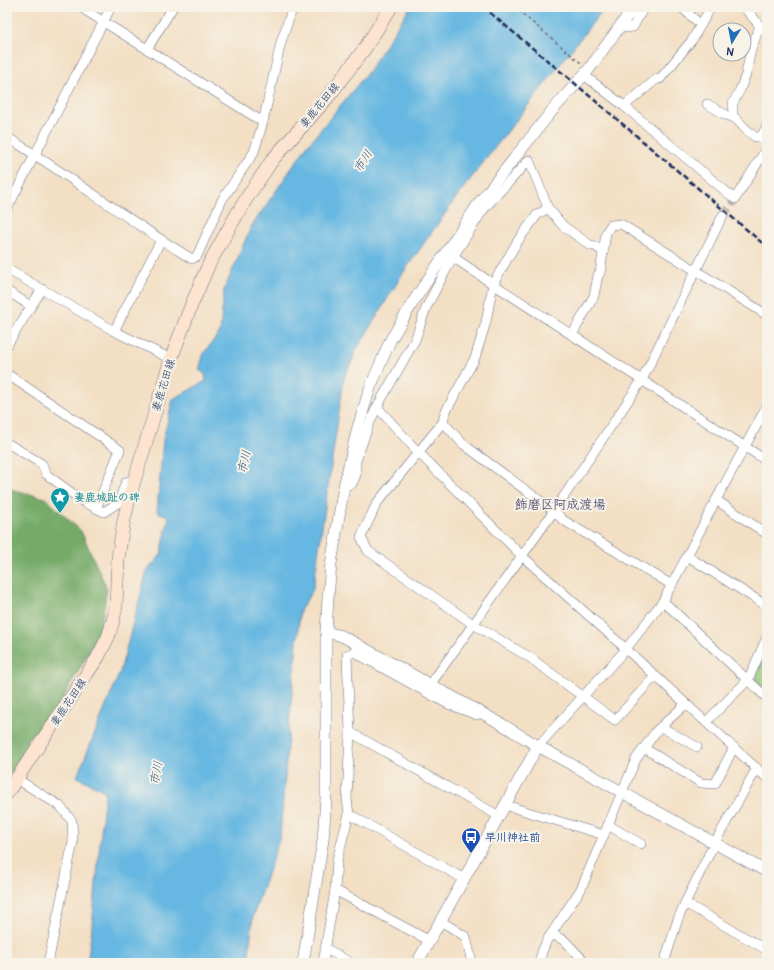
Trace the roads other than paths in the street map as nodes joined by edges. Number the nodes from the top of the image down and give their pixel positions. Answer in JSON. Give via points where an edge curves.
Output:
{"nodes":[{"id":1,"x":80,"y":7,"type":"edge"},
{"id":2,"x":111,"y":7,"type":"edge"},
{"id":3,"x":173,"y":7,"type":"edge"},
{"id":4,"x":293,"y":7,"type":"edge"},
{"id":5,"x":391,"y":7,"type":"edge"},
{"id":6,"x":634,"y":7,"type":"edge"},
{"id":7,"x":644,"y":7,"type":"edge"},
{"id":8,"x":681,"y":7,"type":"edge"},
{"id":9,"x":712,"y":7,"type":"edge"},
{"id":10,"x":744,"y":7,"type":"edge"},
{"id":11,"x":103,"y":22,"type":"junction"},
{"id":12,"x":622,"y":24,"type":"junction"},
{"id":13,"x":701,"y":25,"type":"junction"},
{"id":14,"x":760,"y":26,"type":"junction"},
{"id":15,"x":767,"y":33,"type":"edge"},
{"id":16,"x":147,"y":49,"type":"junction"},
{"id":17,"x":587,"y":72,"type":"junction"},
{"id":18,"x":707,"y":104,"type":"dead end"},
{"id":19,"x":624,"y":106,"type":"junction"},
{"id":20,"x":733,"y":117,"type":"junction"},
{"id":21,"x":264,"y":122,"type":"junction"},
{"id":22,"x":767,"y":126,"type":"edge"},
{"id":23,"x":761,"y":137,"type":"junction"},
{"id":24,"x":7,"y":138,"type":"edge"},
{"id":25,"x":767,"y":148,"type":"edge"},
{"id":26,"x":35,"y":155,"type":"junction"},
{"id":27,"x":8,"y":206,"type":"edge"},
{"id":28,"x":481,"y":206,"type":"junction"},
{"id":29,"x":548,"y":208,"type":"junction"},
{"id":30,"x":723,"y":215,"type":"tunnel mouth"},
{"id":31,"x":161,"y":240,"type":"junction"},
{"id":32,"x":603,"y":252,"type":"junction"},
{"id":33,"x":453,"y":257,"type":"junction"},
{"id":34,"x":7,"y":269,"type":"edge"},
{"id":35,"x":696,"y":271,"type":"junction"},
{"id":36,"x":493,"y":284,"type":"junction"},
{"id":37,"x":42,"y":289,"type":"junction"},
{"id":38,"x":7,"y":291,"type":"edge"},
{"id":39,"x":31,"y":306,"type":"junction"},
{"id":40,"x":767,"y":314,"type":"edge"},
{"id":41,"x":114,"y":331,"type":"junction"},
{"id":42,"x":572,"y":335,"type":"junction"},
{"id":43,"x":7,"y":344,"type":"edge"},
{"id":44,"x":171,"y":359,"type":"junction"},
{"id":45,"x":7,"y":374,"type":"edge"},
{"id":46,"x":642,"y":380,"type":"junction"},
{"id":47,"x":767,"y":406,"type":"edge"},
{"id":48,"x":377,"y":407,"type":"junction"},
{"id":49,"x":443,"y":422,"type":"junction"},
{"id":50,"x":7,"y":443,"type":"edge"},
{"id":51,"x":745,"y":447,"type":"junction"},
{"id":52,"x":418,"y":452,"type":"junction"},
{"id":53,"x":767,"y":461,"type":"edge"},
{"id":54,"x":135,"y":479,"type":"junction"},
{"id":55,"x":344,"y":486,"type":"junction"},
{"id":56,"x":716,"y":500,"type":"junction"},
{"id":57,"x":96,"y":508,"type":"junction"},
{"id":58,"x":554,"y":511,"type":"junction"},
{"id":59,"x":767,"y":534,"type":"edge"},
{"id":60,"x":522,"y":556,"type":"junction"},
{"id":61,"x":687,"y":556,"type":"junction"},
{"id":62,"x":672,"y":585,"type":"junction"},
{"id":63,"x":663,"y":601,"type":"junction"},
{"id":64,"x":767,"y":606,"type":"edge"},
{"id":65,"x":474,"y":624,"type":"junction"},
{"id":66,"x":326,"y":632,"type":"junction"},
{"id":67,"x":767,"y":637,"type":"edge"},
{"id":68,"x":626,"y":649,"type":"junction"},
{"id":69,"x":655,"y":676,"type":"junction"},
{"id":70,"x":748,"y":680,"type":"junction"},
{"id":71,"x":430,"y":685,"type":"junction"},
{"id":72,"x":583,"y":696,"type":"junction"},
{"id":73,"x":767,"y":698,"type":"edge"},
{"id":74,"x":686,"y":704,"type":"junction"},
{"id":75,"x":498,"y":722,"type":"junction"},
{"id":76,"x":706,"y":722,"type":"junction"},
{"id":77,"x":661,"y":726,"type":"junction"},
{"id":78,"x":350,"y":732,"type":"junction"},
{"id":79,"x":538,"y":746,"type":"junction"},
{"id":80,"x":697,"y":747,"type":"dead end"},
{"id":81,"x":734,"y":747,"type":"junction"},
{"id":82,"x":644,"y":748,"type":"junction"},
{"id":83,"x":757,"y":768,"type":"junction"},
{"id":84,"x":767,"y":778,"type":"edge"},
{"id":85,"x":17,"y":780,"type":"junction"},
{"id":86,"x":621,"y":792,"type":"junction"},
{"id":87,"x":7,"y":793,"type":"edge"},
{"id":88,"x":505,"y":805,"type":"junction"},
{"id":89,"x":349,"y":814,"type":"junction"},
{"id":90,"x":499,"y":816,"type":"junction"},
{"id":91,"x":608,"y":825,"type":"junction"},
{"id":92,"x":604,"y":834,"type":"junction"},
{"id":93,"x":641,"y":844,"type":"dead end"},
{"id":94,"x":714,"y":844,"type":"junction"},
{"id":95,"x":767,"y":872,"type":"edge"},
{"id":96,"x":464,"y":878,"type":"junction"},
{"id":97,"x":335,"y":890,"type":"junction"},
{"id":98,"x":685,"y":903,"type":"junction"},
{"id":99,"x":441,"y":921,"type":"junction"},
{"id":100,"x":552,"y":934,"type":"junction"},
{"id":101,"x":430,"y":941,"type":"junction"},
{"id":102,"x":325,"y":948,"type":"junction"},
{"id":103,"x":767,"y":950,"type":"edge"},
{"id":104,"x":48,"y":963,"type":"edge"},
{"id":105,"x":303,"y":963,"type":"edge"},
{"id":106,"x":323,"y":963,"type":"edge"},
{"id":107,"x":351,"y":963,"type":"edge"},
{"id":108,"x":417,"y":963,"type":"edge"},
{"id":109,"x":472,"y":963,"type":"edge"},
{"id":110,"x":539,"y":963,"type":"edge"},
{"id":111,"x":586,"y":963,"type":"edge"},
{"id":112,"x":664,"y":963,"type":"edge"}],
"edges":[{"from":1,"to":11,"type":"street"},
{"from":2,"to":11,"type":"street"},
{"from":3,"to":16,"type":"street"},
{"from":4,"to":21,"type":"street","via":[[281,42]]},
{"from":5,"to":44,"type":"main road","name":"妻鹿花田線","via":[[365,48],[328,97],[273,159],[244,202],[209,264]]},
{"from":6,"to":12,"type":"street"},
{"from":7,"to":12,"type":"street","via":[[633,27],[626,28]]},
{"from":8,"to":13,"type":"street"},
{"from":9,"to":13,"type":"street"},
{"from":10,"to":14,"type":"street"},
{"from":11,"to":16,"type":"street"},
{"from":11,"to":26,"type":"street"},
{"from":12,"to":17,"type":"street"},
{"from":13,"to":19,"type":"street","via":[[660,79]]},
{"from":14,"to":15,"type":"street"},
{"from":14,"to":20,"type":"street","via":[[751,49],[746,74],[733,103]]},
{"from":16,"to":21,"type":"street"},
{"from":17,"to":19,"type":"street"},
{"from":17,"to":28,"type":"street","via":[[551,112]]},
{"from":18,"to":20,"type":"street"},
{"from":19,"to":25,"type":"street","via":[[735,199]]},
{"from":20,"to":23,"type":"street","via":[[755,137]]},
{"from":21,"to":31,"type":"street","via":[[254,152],[222,200],[197,256],[192,259]]},
{"from":22,"to":23,"type":"street"},
{"from":23,"to":25,"type":"street"},
{"from":24,"to":26,"type":"street"},
{"from":26,"to":27,"type":"street"},
{"from":26,"to":31,"type":"street"},
{"from":28,"to":29,"type":"street","via":[[530,160]]},
{"from":28,"to":33,"type":"street"},
{"from":28,"to":55,"type":"street","via":[[413,302],[390,341],[370,388]]},
{"from":29,"to":32,"type":"street","via":[[563,226]]},
{"from":29,"to":36,"type":"street","via":[[537,214],[517,242]]},
{"from":30,"to":35,"type":"street"},
{"from":31,"to":41,"type":"street"},
{"from":32,"to":35,"type":"street","via":[[606,233],[611,225],[621,224]]},
{"from":32,"to":42,"type":"street","via":[[594,296]]},
{"from":33,"to":36,"type":"street"},
{"from":33,"to":48,"type":"street","via":[[426,308],[415,340]]},
{"from":34,"to":37,"type":"street"},
{"from":35,"to":40,"type":"street"},
{"from":35,"to":46,"type":"street"},
{"from":36,"to":42,"type":"street"},
{"from":36,"to":49,"type":"street","via":[[486,322],[475,358],[445,413]]},
{"from":37,"to":39,"type":"street"},
{"from":37,"to":41,"type":"street"},
{"from":38,"to":39,"type":"street"},
{"from":39,"to":43,"type":"street"},
{"from":41,"to":44,"type":"street"},
{"from":42,"to":46,"type":"street"},
{"from":44,"to":54,"type":"main road","name":"妻鹿花田線"},
{"from":45,"to":57,"type":"street","via":[[120,450]]},
{"from":46,"to":51,"type":"street"},
{"from":46,"to":58,"type":"street"},
{"from":47,"to":51,"type":"street"},
{"from":48,"to":52,"type":"street"},
{"from":48,"to":55,"type":"street","via":[[356,461],[356,475],[352,484]]},
{"from":49,"to":52,"type":"street"},
{"from":49,"to":58,"type":"street","via":[[463,444]]},
{"from":50,"to":57,"type":"street","via":[[42,464],[46,474]]},
{"from":51,"to":53,"type":"street"},
{"from":51,"to":56,"type":"street"},
{"from":52,"to":60,"type":"street"},
{"from":52,"to":65,"type":"street","via":[[377,502],[362,536],[368,551]]},
{"from":54,"to":57,"type":"street","via":[[126,482],[118,503],[104,512]]},
{"from":54,"to":85,"type":"main road","name":"妻鹿花田線","via":[[124,520],[118,558],[116,606],[108,636],[98,657]]},
{"from":55,"to":66,"type":"street","via":[[331,564]]},
{"from":56,"to":59,"type":"street"},
{"from":56,"to":61,"type":"street"},
{"from":58,"to":60,"type":"street"},
{"from":58,"to":62,"type":"street","via":[[563,520]]},
{"from":60,"to":65,"type":"street"},
{"from":60,"to":68,"type":"street"},
{"from":61,"to":62,"type":"street"},
{"from":61,"to":64,"type":"street"},
{"from":62,"to":63,"type":"street"},
{"from":63,"to":68,"type":"street"},
{"from":63,"to":70,"type":"street"},
{"from":65,"to":71,"type":"street"},
{"from":65,"to":72,"type":"street","via":[[529,657]]},
{"from":66,"to":71,"type":"street","via":[[342,636]]},
{"from":66,"to":105,"type":"street","via":[[326,798],[323,840]]},
{"from":67,"to":70,"type":"street"},
{"from":68,"to":69,"type":"street"},
{"from":68,"to":72,"type":"street"},
{"from":69,"to":72,"type":"street","via":[[615,720]]},
{"from":69,"to":74,"type":"street"},
{"from":70,"to":73,"type":"street"},
{"from":70,"to":76,"type":"street"},
{"from":71,"to":75,"type":"street"},
{"from":72,"to":79,"type":"street"},
{"from":74,"to":76,"type":"street"},
{"from":74,"to":77,"type":"street"},
{"from":75,"to":78,"type":"street","via":[[448,704],[354,652],[347,655]]},
{"from":75,"to":79,"type":"street"},
{"from":76,"to":81,"type":"street"},
{"from":77,"to":80,"type":"street"},
{"from":77,"to":82,"type":"street"},
{"from":78,"to":89,"type":"street","via":[[347,800]]},
{"from":78,"to":90,"type":"street"},
{"from":79,"to":86,"type":"street"},
{"from":79,"to":88,"type":"street"},
{"from":81,"to":82,"type":"street","via":[[715,784],[701,783]]},
{"from":81,"to":83,"type":"street"},
{"from":82,"to":86,"type":"street"},
{"from":83,"to":84,"type":"street"},
{"from":83,"to":94,"type":"street"},
{"from":85,"to":87,"type":"main road","name":"妻鹿花田線"},
{"from":85,"to":104,"type":"street","via":[[60,806],[72,821],[73,842]]},
{"from":86,"to":91,"type":"street"},
{"from":86,"to":94,"type":"street"},
{"from":88,"to":90,"type":"street"},
{"from":88,"to":92,"type":"street"},
{"from":89,"to":96,"type":"street"},
{"from":89,"to":97,"type":"street","via":[[336,860]]},
{"from":90,"to":96,"type":"street"},
{"from":91,"to":92,"type":"street"},
{"from":91,"to":93,"type":"street"},
{"from":92,"to":100,"type":"street","via":[[581,890]]},
{"from":94,"to":95,"type":"street"},
{"from":94,"to":98,"type":"street"},
{"from":96,"to":99,"type":"street"},
{"from":97,"to":101,"type":"street"},
{"from":97,"to":102,"type":"street"},
{"from":98,"to":103,"type":"street"},
{"from":98,"to":112,"type":"street"},
{"from":99,"to":101,"type":"street"},
{"from":99,"to":109,"type":"street","via":[[466,937]]},
{"from":100,"to":110,"type":"street"},
{"from":100,"to":111,"type":"street","via":[[565,941]]},
{"from":101,"to":108,"type":"street"},
{"from":102,"to":106,"type":"street"},
{"from":102,"to":107,"type":"street"}]}
